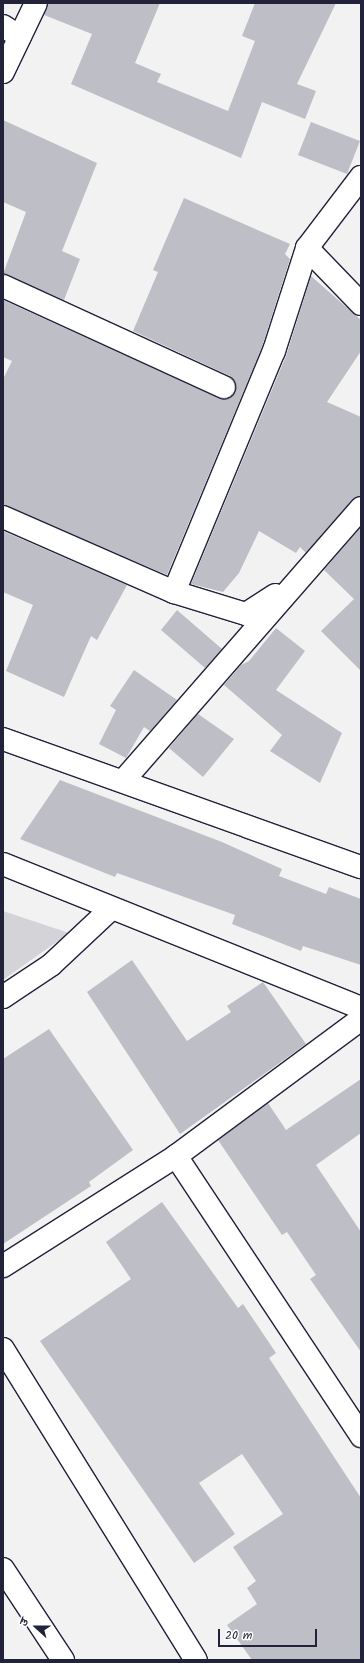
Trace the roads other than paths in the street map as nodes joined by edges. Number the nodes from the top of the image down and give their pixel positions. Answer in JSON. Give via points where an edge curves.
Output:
{"nodes":[{"id":1,"x":36,"y":3,"type":"edge"},
{"id":2,"x":11,"y":32,"type":"edge"},
{"id":3,"x":3,"y":72,"type":"edge"},
{"id":4,"x":361,"y":177,"type":"edge"},
{"id":5,"x":307,"y":248,"type":"junction"},
{"id":6,"x":3,"y":286,"type":"edge"},
{"id":7,"x":361,"y":304,"type":"edge"},
{"id":8,"x":224,"y":387,"type":"dead end"},
{"id":9,"x":361,"y":508,"type":"edge"},
{"id":10,"x":3,"y":517,"type":"edge"},
{"id":11,"x":298,"y":580,"type":"junction"},
{"id":12,"x":174,"y":592,"type":"junction"},
{"id":13,"x":3,"y":739,"type":"edge"},
{"id":14,"x":123,"y":781,"type":"junction"},
{"id":15,"x":3,"y":864,"type":"edge"},
{"id":16,"x":361,"y":867,"type":"edge"},
{"id":17,"x":112,"y":908,"type":"junction"},
{"id":18,"x":3,"y":997,"type":"edge"},
{"id":19,"x":361,"y":1008,"type":"edge"},
{"id":20,"x":361,"y":1019,"type":"edge"},
{"id":21,"x":176,"y":1156,"type":"junction"},
{"id":22,"x":3,"y":1266,"type":"edge"},
{"id":23,"x":3,"y":1349,"type":"edge"},
{"id":24,"x":361,"y":1436,"type":"edge"},
{"id":25,"x":3,"y":1569,"type":"edge"},
{"id":26,"x":63,"y":1660,"type":"edge"},
{"id":27,"x":196,"y":1660,"type":"edge"}],
"edges":[{"from":1,"to":2,"type":"street"},
{"from":2,"to":3,"type":"street"},
{"from":4,"to":5,"type":"street"},
{"from":5,"to":7,"type":"street"},
{"from":5,"to":12,"type":"street","via":[[274,351]]},
{"from":6,"to":8,"type":"street"},
{"from":9,"to":11,"type":"street"},
{"from":10,"to":12,"type":"street"},
{"from":11,"to":12,"type":"street","via":[[246,614]]},
{"from":11,"to":14,"type":"street"},
{"from":13,"to":14,"type":"street"},
{"from":14,"to":16,"type":"street"},
{"from":15,"to":17,"type":"street"},
{"from":17,"to":18,"type":"street","via":[[51,965]]},
{"from":17,"to":19,"type":"street"},
{"from":20,"to":21,"type":"street"},
{"from":21,"to":22,"type":"street"},
{"from":21,"to":24,"type":"street"},
{"from":23,"to":27,"type":"street"},
{"from":25,"to":26,"type":"street"}]}
